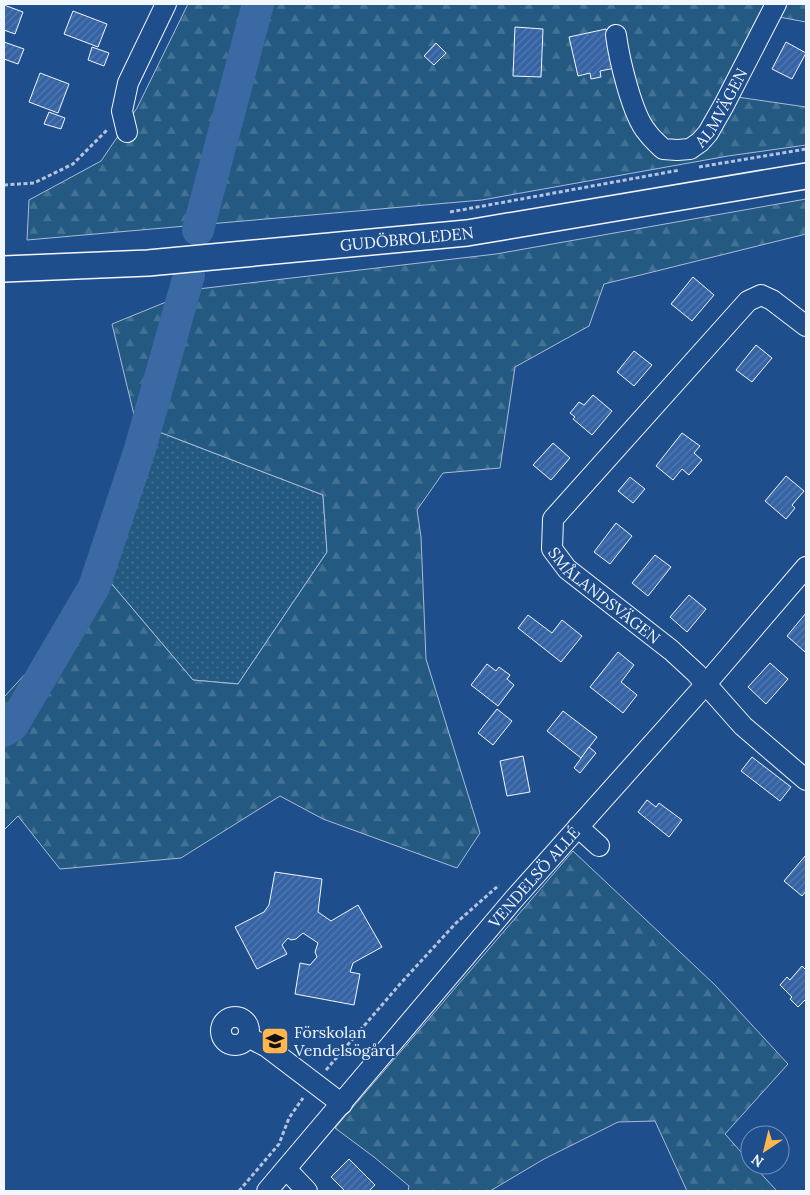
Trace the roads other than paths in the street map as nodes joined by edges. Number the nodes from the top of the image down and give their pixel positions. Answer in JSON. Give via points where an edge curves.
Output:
{"nodes":[{"id":1,"x":166,"y":4,"type":"edge"},
{"id":2,"x":776,"y":4,"type":"edge"},
{"id":3,"x":616,"y":35,"type":"dead end"},
{"id":4,"x":127,"y":132,"type":"dead end"},
{"id":5,"x":806,"y":176,"type":"edge"},
{"id":6,"x":4,"y":269,"type":"edge"},
{"id":7,"x":806,"y":326,"type":"edge"},
{"id":8,"x":806,"y":567,"type":"edge"},
{"id":9,"x":705,"y":684,"type":"junction"},
{"id":10,"x":806,"y":780,"type":"edge"},
{"id":11,"x":578,"y":827,"type":"junction"},
{"id":12,"x":598,"y":846,"type":"dead end"},
{"id":13,"x":248,"y":1036,"type":"dead end"},
{"id":14,"x":342,"y":1104,"type":"junction"},
{"id":15,"x":286,"y":1169,"type":"junction"},
{"id":16,"x":267,"y":1191,"type":"edge"},
{"id":17,"x":307,"y":1191,"type":"edge"}],
"edges":[{"from":1,"to":4,"type":"street","via":[[128,83],[122,111]]},
{"from":2,"to":3,"type":"street","name":"ALMVÄGEN","via":[[708,133],[690,149],[663,149],[645,131],[632,101]]},
{"from":5,"to":6,"type":"main road","name":"GUDÖBROLEDEN","via":[[467,233],[148,263]]},
{"from":7,"to":9,"type":"street","name":"SMÅLANDSVÄGEN","via":[[761,295],[748,301],[553,519],[552,549],[567,569],[671,650]]},
{"from":8,"to":9,"type":"street","name":"VENDELSÖ ALLÉ"},
{"from":9,"to":10,"type":"street","name":"SMÅLANDSVÄGEN","via":[[743,726]]},
{"from":9,"to":11,"type":"street","name":"VENDELSÖ ALLÉ"},
{"from":11,"to":12,"type":"street"},
{"from":11,"to":14,"type":"street","name":"VENDELSÖ ALLÉ"},
{"from":13,"to":14,"type":"street"},
{"from":14,"to":15,"type":"street","name":"VENDELSÖ ALLÉ"},
{"from":15,"to":16,"type":"street","name":"VENDELSÖ ALLÉ"},
{"from":15,"to":17,"type":"street"}]}
